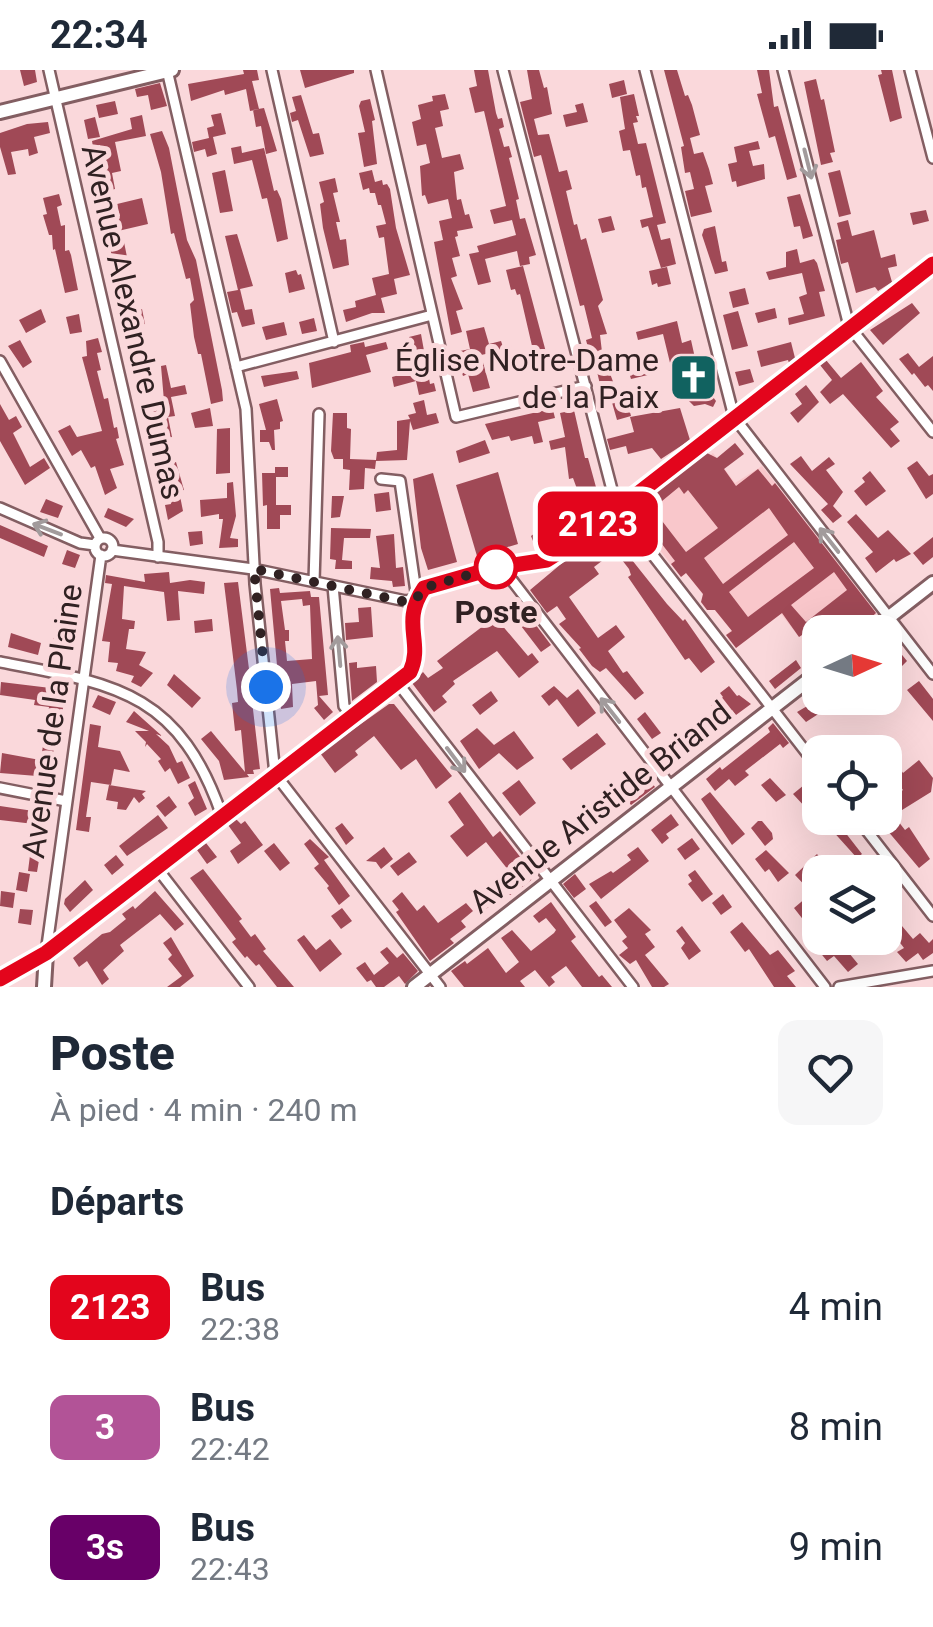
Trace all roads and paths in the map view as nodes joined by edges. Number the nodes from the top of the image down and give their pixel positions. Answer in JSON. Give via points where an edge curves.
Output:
{"nodes":[{"id":1,"x":49,"y":70,"type":"edge"},
{"id":2,"x":169,"y":70,"type":"edge"},
{"id":3,"x":272,"y":70,"type":"edge"},
{"id":4,"x":376,"y":70,"type":"edge"},
{"id":5,"x":503,"y":70,"type":"edge"},
{"id":6,"x":645,"y":70,"type":"edge"},
{"id":7,"x":783,"y":70,"type":"edge"},
{"id":8,"x":910,"y":70,"type":"edge"},
{"id":9,"x":56,"y":98,"type":"junction"},
{"id":10,"x":0,"y":112,"type":"edge"},
{"id":11,"x":933,"y":158,"type":"edge"},
{"id":12,"x":933,"y":264,"type":"edge"},
{"id":13,"x":432,"y":315,"type":"junction"},
{"id":14,"x":849,"y":326,"type":"junction"},
{"id":15,"x":334,"y":342,"type":"junction"},
{"id":16,"x":0,"y":362,"type":"edge"},
{"id":17,"x":236,"y":367,"type":"junction"},
{"id":18,"x":586,"y":386,"type":"junction"},
{"id":19,"x":319,"y":414,"type":"dead end"},
{"id":20,"x":734,"y":417,"type":"junction"},
{"id":21,"x":933,"y":432,"type":"edge"},
{"id":22,"x":381,"y":479,"type":"dead end"},
{"id":23,"x":0,"y":508,"type":"edge"},
{"id":24,"x":616,"y":509,"type":"junction"},
{"id":25,"x":98,"y":542,"type":"junction"},
{"id":26,"x":112,"y":550,"type":"junction"},
{"id":27,"x":101,"y":555,"type":"junction"},
{"id":28,"x":158,"y":557,"type":"junction"},
{"id":29,"x":501,"y":566,"type":"junction"},
{"id":30,"x":254,"y":569,"type":"junction"},
{"id":31,"x":314,"y":582,"type":"junction"},
{"id":32,"x":933,"y":583,"type":"edge"},
{"id":33,"x":333,"y":586,"type":"junction"},
{"id":34,"x":416,"y":599,"type":"junction"},
{"id":35,"x":886,"y":615,"type":"edge"},
{"id":36,"x":892,"y":615,"type":"edge"},
{"id":37,"x":902,"y":635,"type":"edge"},
{"id":38,"x":0,"y":662,"type":"edge"},
{"id":39,"x":933,"y":674,"type":"edge"},
{"id":40,"x":84,"y":678,"type":"junction"},
{"id":41,"x":397,"y":682,"type":"junction"},
{"id":42,"x":802,"y":686,"type":"edge"},
{"id":43,"x":772,"y":708,"type":"junction"},
{"id":44,"x":351,"y":714,"type":"junction"},
{"id":45,"x":802,"y":747,"type":"edge"},
{"id":46,"x":275,"y":774,"type":"junction"},
{"id":47,"x":670,"y":787,"type":"junction"},
{"id":48,"x":0,"y":788,"type":"edge"},
{"id":49,"x":66,"y":801,"type":"junction"},
{"id":50,"x":222,"y":816,"type":"junction"},
{"id":51,"x":870,"y":835,"type":"edge"},
{"id":52,"x":156,"y":867,"type":"junction"},
{"id":53,"x":549,"y":881,"type":"junction"},
{"id":54,"x":933,"y":916,"type":"edge"},
{"id":55,"x":46,"y":953,"type":"junction"},
{"id":56,"x":933,"y":971,"type":"edge"},
{"id":57,"x":431,"y":974,"type":"junction"},
{"id":58,"x":0,"y":979,"type":"edge"},
{"id":59,"x":48,"y":985,"type":"edge"},
{"id":60,"x":249,"y":987,"type":"edge"},
{"id":61,"x":414,"y":987,"type":"edge"},
{"id":62,"x":440,"y":987,"type":"edge"},
{"id":63,"x":633,"y":987,"type":"edge"},
{"id":64,"x":825,"y":987,"type":"edge"},
{"id":65,"x":840,"y":987,"type":"edge"}],
"edges":[{"from":1,"to":9,"type":"street","name":"Avenue Alexandre Dumas"},
{"from":2,"to":9,"type":"street"},
{"from":2,"to":17,"type":"street"},
{"from":3,"to":15,"type":"street"},
{"from":4,"to":13,"type":"street"},
{"from":5,"to":18,"type":"street"},
{"from":6,"to":20,"type":"street"},
{"from":7,"to":14,"type":"street","one_way":true},
{"from":8,"to":11,"type":"street"},
{"from":9,"to":10,"type":"street"},
{"from":9,"to":28,"type":"street","name":"Avenue Alexandre Dumas"},
{"from":12,"to":14,"type":"street"},
{"from":13,"to":15,"type":"street"},
{"from":13,"to":18,"type":"street","via":[[456,417]]},
{"from":14,"to":20,"type":"street"},
{"from":14,"to":21,"type":"street"},
{"from":15,"to":17,"type":"street"},
{"from":16,"to":25,"type":"street"},
{"from":17,"to":30,"type":"street","via":[[246,409]]},
{"from":18,"to":24,"type":"street"},
{"from":19,"to":31,"type":"street"},
{"from":20,"to":24,"type":"street"},
{"from":35,"to":20,"type":"street","one_way":true},
{"from":22,"to":34,"type":"street","via":[[400,481]]},
{"from":25,"to":23,"type":"street","one_way":true,"via":[[80,543]]},
{"from":24,"to":29,"type":"street","via":[[547,560]]},
{"from":24,"to":43,"type":"street"},
{"from":25,"to":26,"type":"street","via":[[111,541]]},
{"from":25,"to":27,"type":"street"},
{"from":26,"to":27,"type":"street"},
{"from":26,"to":28,"type":"street"},
{"from":27,"to":40,"type":"street","name":"Avenue de la Plaine"},
{"from":28,"to":30,"type":"street"},
{"from":29,"to":34,"type":"street","via":[[424,588]]},
{"from":47,"to":29,"type":"street","one_way":true},
{"from":30,"to":31,"type":"street"},
{"from":30,"to":46,"type":"street"},
{"from":31,"to":33,"type":"street"},
{"from":32,"to":36,"type":"street"},
{"from":33,"to":34,"type":"street"},
{"from":44,"to":33,"type":"street","one_way":true,"via":[[344,706]]},
{"from":34,"to":41,"type":"street","via":[[414,663]]},
{"from":37,"to":39,"type":"street"},
{"from":38,"to":40,"type":"street"},
{"from":40,"to":49,"type":"street","name":"Avenue de la Plaine"},
{"from":40,"to":50,"type":"street","via":[[161,715],[199,760]]},
{"from":41,"to":44,"type":"street"},
{"from":41,"to":53,"type":"street","one_way":true},
{"from":42,"to":43,"type":"street","name":"Avenue Aristide Briand"},
{"from":43,"to":45,"type":"street"},
{"from":43,"to":47,"type":"street","name":"Avenue Aristide Briand"},
{"from":44,"to":46,"type":"street"},
{"from":46,"to":50,"type":"street"},
{"from":46,"to":57,"type":"street"},
{"from":47,"to":53,"type":"street","name":"Avenue Aristide Briand"},
{"from":47,"to":64,"type":"street"},
{"from":48,"to":49,"type":"street"},
{"from":49,"to":55,"type":"street","name":"Avenue de la Plaine"},
{"from":50,"to":52,"type":"street"},
{"from":51,"to":54,"type":"street"},
{"from":52,"to":55,"type":"street"},
{"from":52,"to":60,"type":"street"},
{"from":53,"to":57,"type":"street","name":"Avenue Aristide Briand"},
{"from":53,"to":63,"type":"street"},
{"from":55,"to":58,"type":"street"},
{"from":55,"to":59,"type":"street"},
{"from":56,"to":65,"type":"street"},
{"from":57,"to":61,"type":"street","name":"Avenue Aristide Briand"},
{"from":57,"to":62,"type":"street"}]}
